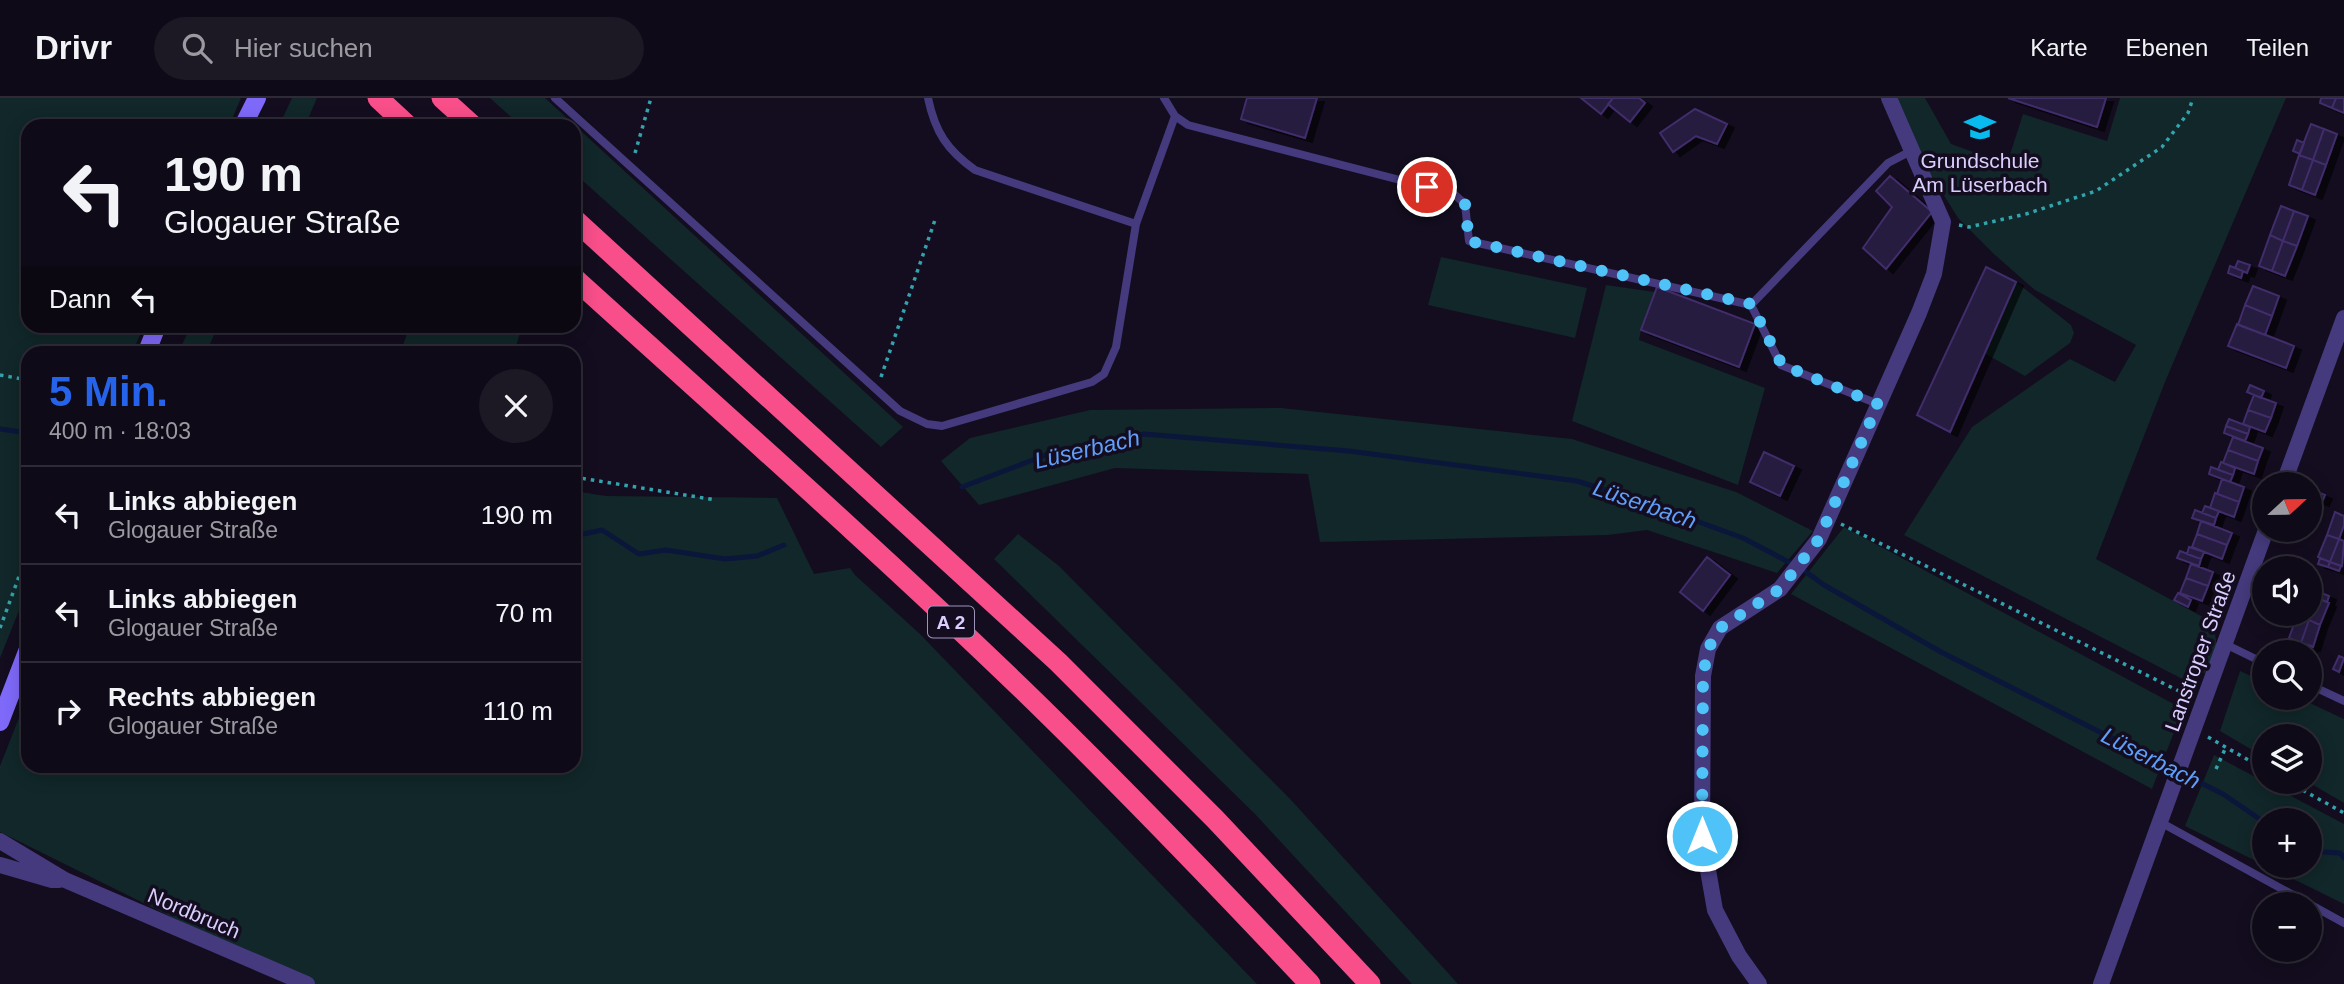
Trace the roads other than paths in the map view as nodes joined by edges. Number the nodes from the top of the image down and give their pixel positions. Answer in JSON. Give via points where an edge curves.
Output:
{"nodes":[{"id":1,"x":257,"y":98,"type":"edge"},
{"id":2,"x":378,"y":98,"type":"edge"},
{"id":3,"x":442,"y":98,"type":"edge"},
{"id":4,"x":555,"y":98,"type":"edge"},
{"id":5,"x":928,"y":98,"type":"edge"},
{"id":6,"x":1164,"y":98,"type":"edge"},
{"id":7,"x":1889,"y":98,"type":"edge"},
{"id":8,"x":1175,"y":116,"type":"junction"},
{"id":9,"x":246,"y":119,"type":"edge"},
{"id":10,"x":400,"y":119,"type":"edge"},
{"id":11,"x":464,"y":119,"type":"edge"},
{"id":12,"x":578,"y":119,"type":"edge"},
{"id":13,"x":581,"y":122,"type":"edge"},
{"id":14,"x":1912,"y":151,"type":"junction"},
{"id":15,"x":1136,"y":224,"type":"junction"},
{"id":16,"x":581,"y":225,"type":"edge"},
{"id":17,"x":581,"y":284,"type":"edge"},
{"id":18,"x":1751,"y":304,"type":"junction"},
{"id":19,"x":2344,"y":318,"type":"edge"},
{"id":20,"x":1878,"y":404,"type":"junction"},
{"id":21,"x":2288,"y":472,"type":"edge"},
{"id":22,"x":2262,"y":542,"type":"edge"},
{"id":23,"x":2224,"y":644,"type":"junction"},
{"id":24,"x":2252,"y":657,"type":"edge"},
{"id":25,"x":21,"y":667,"type":"edge"},
{"id":26,"x":2322,"y":691,"type":"edge"},
{"id":27,"x":2344,"y":701,"type":"edge"},
{"id":28,"x":0,"y":722,"type":"edge"},
{"id":29,"x":2160,"y":822,"type":"junction"},
{"id":30,"x":0,"y":841,"type":"edge"},
{"id":31,"x":0,"y":865,"type":"edge"},
{"id":32,"x":65,"y":880,"type":"junction"},
{"id":33,"x":2344,"y":923,"type":"edge"},
{"id":34,"x":307,"y":984,"type":"edge"},
{"id":35,"x":1310,"y":984,"type":"edge"},
{"id":36,"x":1370,"y":984,"type":"edge"},
{"id":37,"x":1759,"y":984,"type":"edge"},
{"id":38,"x":2101,"y":984,"type":"edge"}],
"edges":[{"from":1,"to":9,"type":"main road"},
{"from":2,"to":10,"type":"highway"},
{"from":3,"to":11,"type":"highway"},
{"from":4,"to":12,"type":"lane"},
{"from":5,"to":15,"type":"lane","via":[[938,131],[953,155],[975,170]]},
{"from":6,"to":8,"type":"lane"},
{"from":7,"to":14,"type":"street"},
{"from":8,"to":15,"type":"lane"},
{"from":8,"to":18,"type":"lane","via":[[1188,125],[1454,194],[1465,204],[1469,241]]},
{"from":13,"to":15,"type":"lane","via":[[901,411],[927,424],[942,426],[1092,382],[1104,374],[1115,347]]},
{"from":14,"to":18,"type":"lane","via":[[1888,163]]},
{"from":14,"to":20,"type":"street","via":[[1943,222],[1934,274]]},
{"from":16,"to":36,"type":"highway","number":"A 2","via":[[1058,662],[1215,819]]},
{"from":17,"to":35,"type":"highway","number":"A 2","via":[[1020,688],[1186,852]]},
{"from":18,"to":20,"type":"lane","via":[[1782,365]]},
{"from":19,"to":21,"type":"street"},
{"from":20,"to":37,"type":"street","via":[[1811,551],[1780,589],[1720,628],[1708,649],[1703,676],[1702,836],[1715,910]]},
{"from":22,"to":23,"type":"street","name":"Lanstroper Straße"},
{"from":23,"to":24,"type":"lane"},
{"from":23,"to":29,"type":"street","name":"Lanstroper Straße"},
{"from":25,"to":28,"type":"main road"},
{"from":26,"to":27,"type":"lane"},
{"from":29,"to":33,"type":"lane"},
{"from":29,"to":38,"type":"street","name":"Lanstroper Straße"},
{"from":30,"to":32,"type":"street","name":"Nordbruch"},
{"from":31,"to":32,"type":"street","name":"Nordbruch"},
{"from":32,"to":34,"type":"street","name":"Nordbruch"}]}
